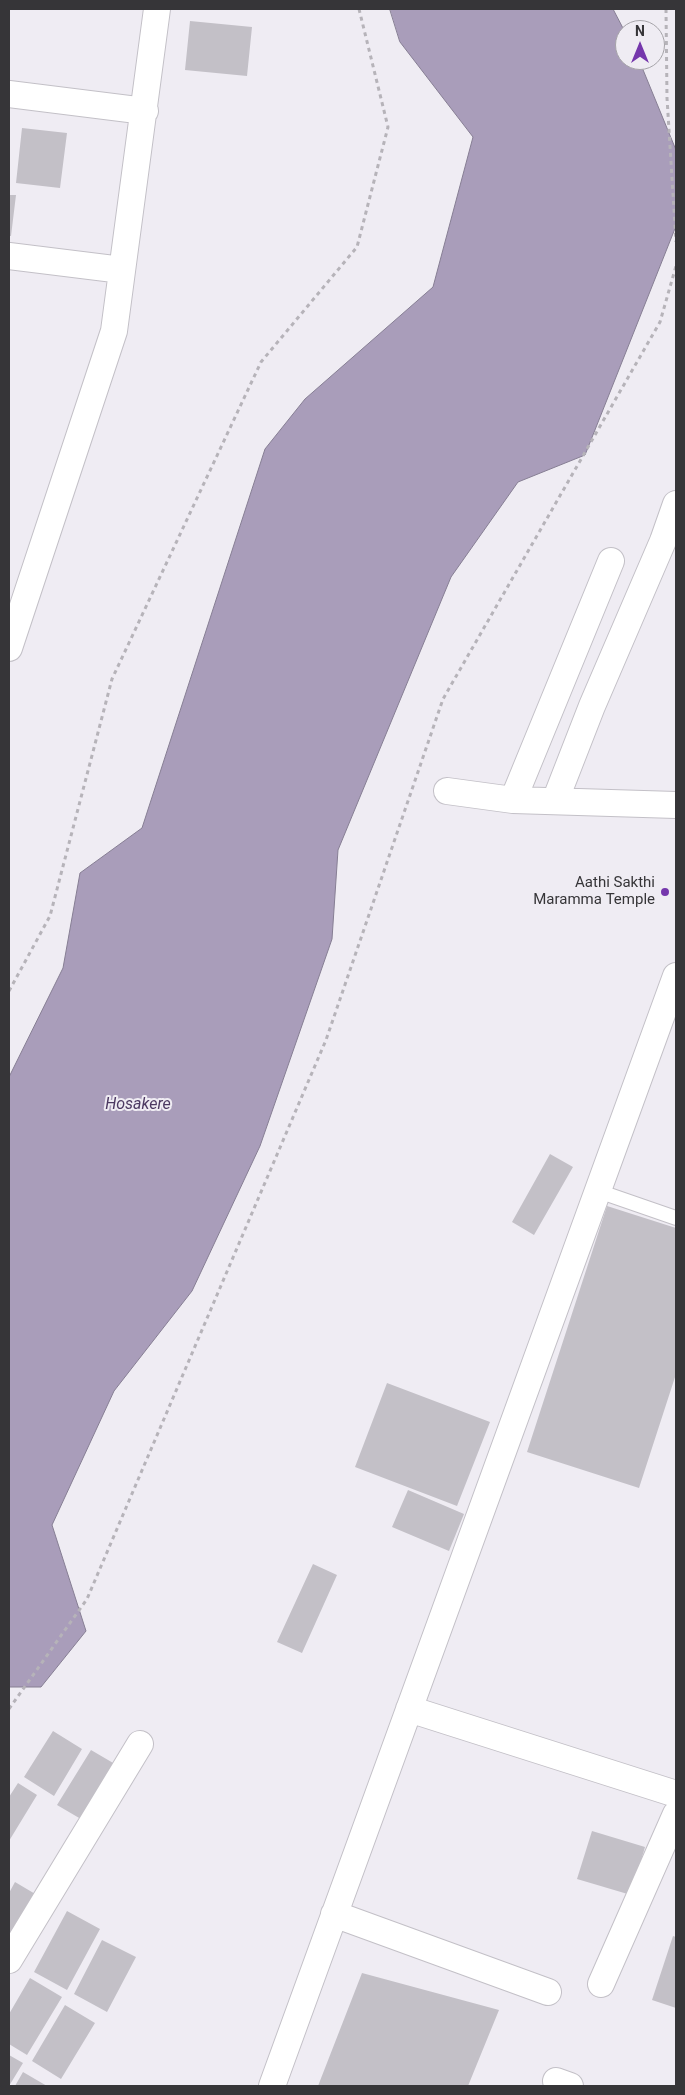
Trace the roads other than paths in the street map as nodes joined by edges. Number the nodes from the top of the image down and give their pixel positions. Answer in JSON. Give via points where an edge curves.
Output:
{"nodes":[{"id":1,"x":157,"y":9,"type":"edge"},
{"id":2,"x":9,"y":94,"type":"edge"},
{"id":3,"x":145,"y":111,"type":"junction"},
{"id":4,"x":9,"y":256,"type":"edge"},
{"id":5,"x":122,"y":270,"type":"junction"},
{"id":6,"x":676,"y":504,"type":"edge"},
{"id":7,"x":611,"y":561,"type":"dead end"},
{"id":8,"x":9,"y":648,"type":"edge"},
{"id":9,"x":448,"y":790,"type":"dead end"},
{"id":10,"x":513,"y":800,"type":"junction"},
{"id":11,"x":555,"y":801,"type":"junction"},
{"id":12,"x":676,"y":805,"type":"edge"},
{"id":13,"x":676,"y":976,"type":"edge"},
{"id":14,"x":598,"y":1192,"type":"junction"},
{"id":15,"x":676,"y":1218,"type":"edge"},
{"id":16,"x":409,"y":1709,"type":"junction"},
{"id":17,"x":140,"y":1744,"type":"dead end"},
{"id":18,"x":676,"y":1794,"type":"edge"},
{"id":19,"x":676,"y":1814,"type":"edge"},
{"id":20,"x":334,"y":1914,"type":"junction"},
{"id":21,"x":9,"y":1960,"type":"edge"},
{"id":22,"x":601,"y":1984,"type":"dead end"},
{"id":23,"x":548,"y":1992,"type":"dead end"},
{"id":24,"x":272,"y":2086,"type":"edge"}],
"edges":[{"from":1,"to":3,"type":"street"},
{"from":2,"to":3,"type":"street"},
{"from":3,"to":5,"type":"street"},
{"from":4,"to":5,"type":"street"},
{"from":5,"to":8,"type":"street","via":[[114,331]]},
{"from":6,"to":11,"type":"street","via":[[664,541],[592,706]]},
{"from":7,"to":10,"type":"street"},
{"from":9,"to":10,"type":"street"},
{"from":10,"to":11,"type":"street"},
{"from":11,"to":12,"type":"street"},
{"from":13,"to":14,"type":"street"},
{"from":14,"to":15,"type":"lane"},
{"from":14,"to":16,"type":"street"},
{"from":16,"to":18,"type":"street"},
{"from":16,"to":20,"type":"street"},
{"from":17,"to":21,"type":"street"},
{"from":19,"to":22,"type":"street"},
{"from":20,"to":23,"type":"street"},
{"from":20,"to":24,"type":"street"}]}
